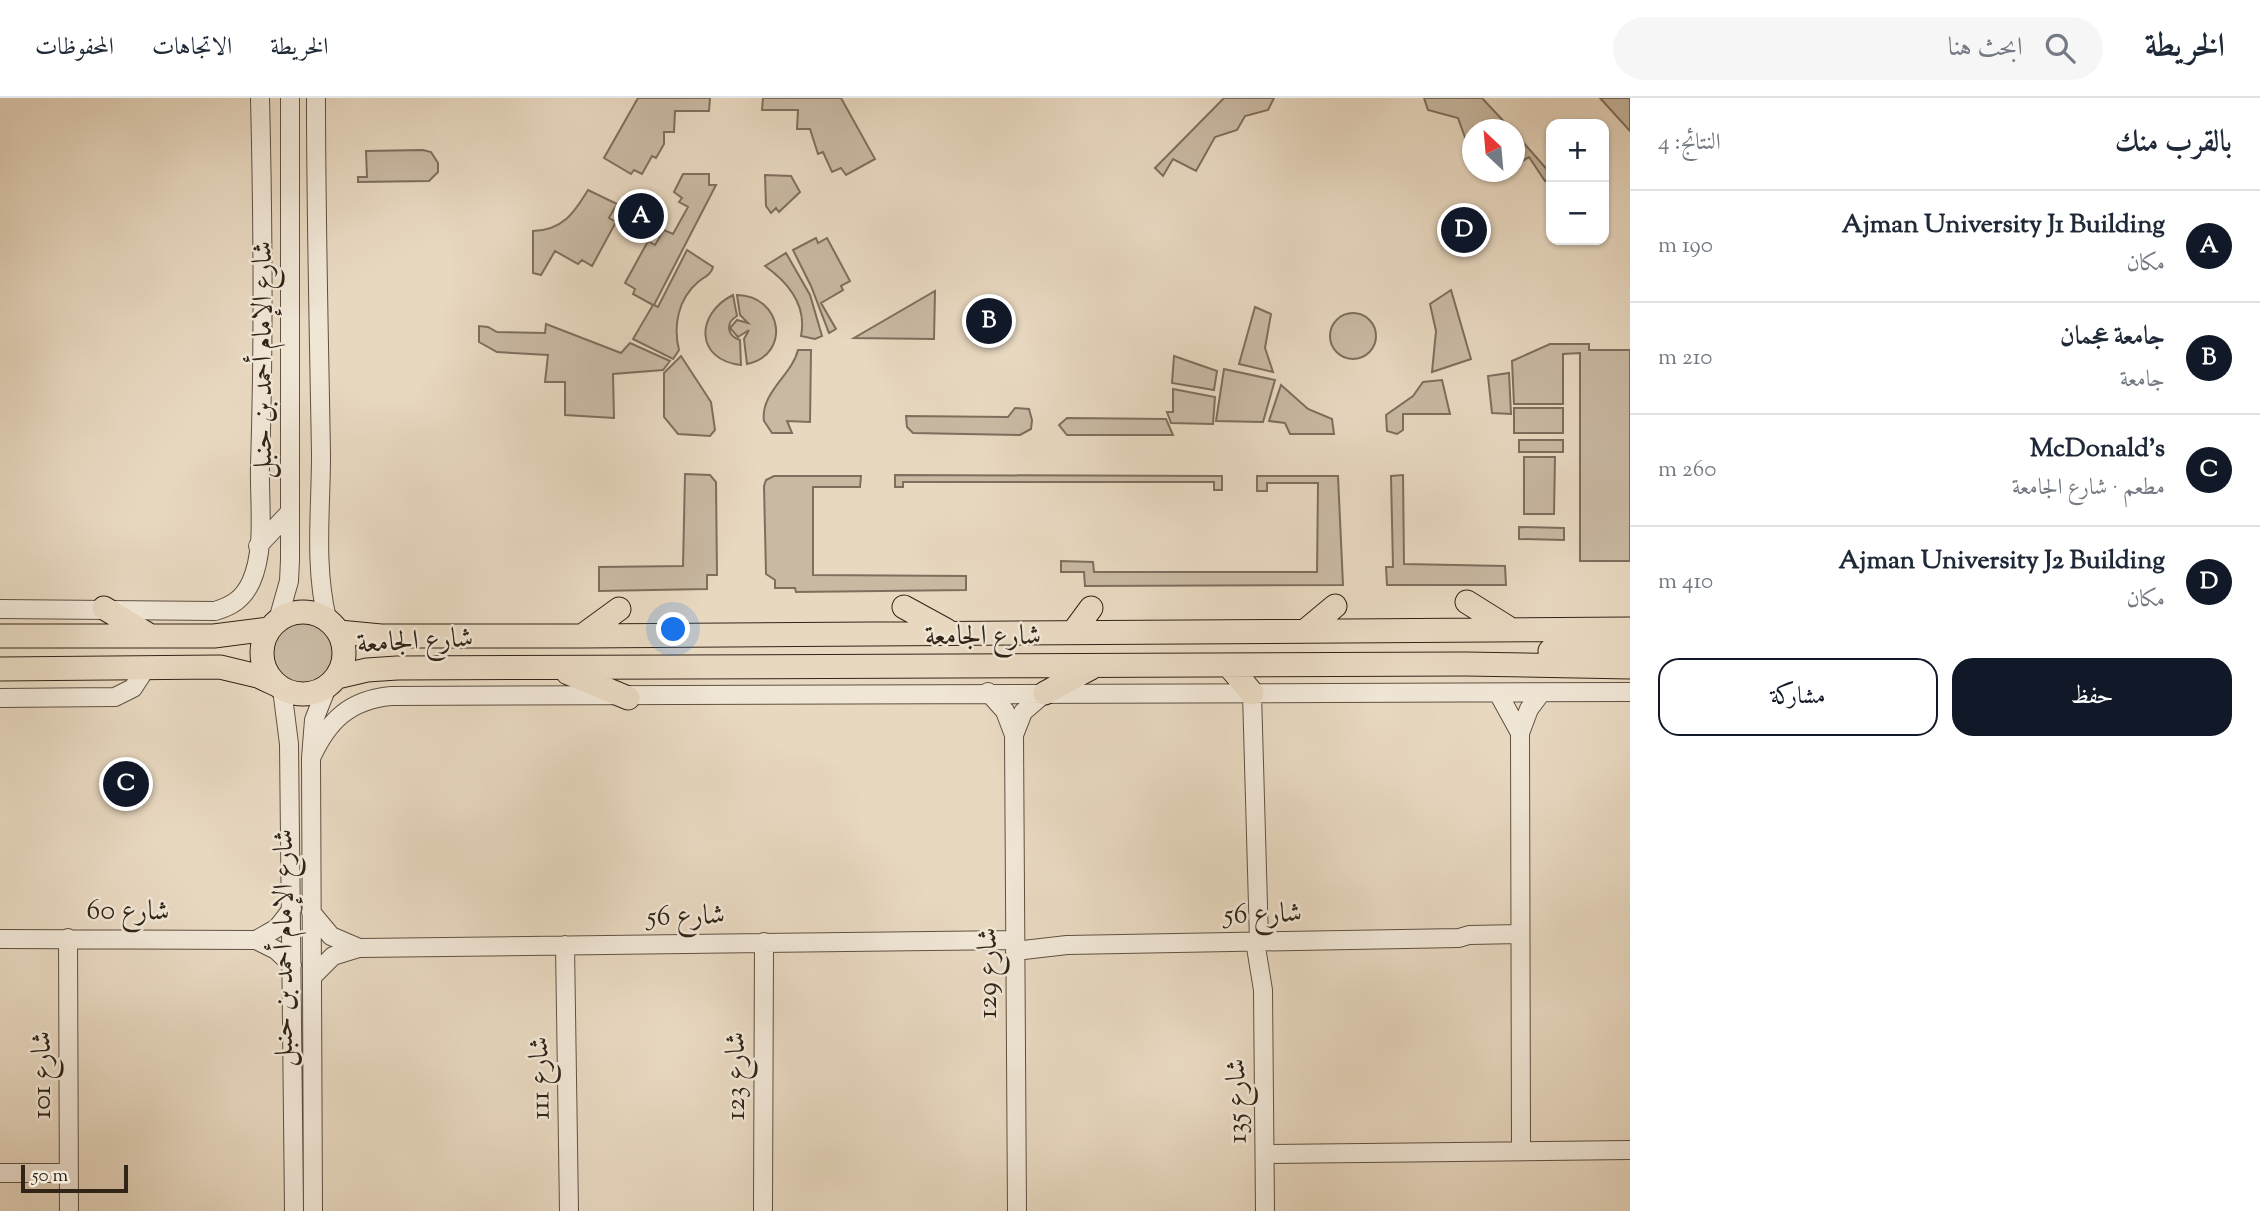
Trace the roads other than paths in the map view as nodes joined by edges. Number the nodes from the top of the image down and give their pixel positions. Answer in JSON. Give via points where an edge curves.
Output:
{"nodes":[{"id":1,"x":290,"y":98,"type":"edge"},
{"id":2,"x":316,"y":98,"type":"edge"},
{"id":3,"x":264,"y":101,"type":"edge"},
{"id":4,"x":262,"y":403,"type":"junction"},
{"id":5,"x":290,"y":418,"type":"junction"},
{"id":6,"x":290,"y":512,"type":"junction"},
{"id":7,"x":258,"y":546,"type":"junction"},
{"id":8,"x":1467,"y":602,"type":"dead end"},
{"id":9,"x":1335,"y":606,"type":"dead end"},
{"id":10,"x":904,"y":607,"type":"dead end"},
{"id":11,"x":104,"y":608,"type":"junction"},
{"id":12,"x":1091,"y":608,"type":"dead end"},
{"id":13,"x":0,"y":609,"type":"edge"},
{"id":14,"x":619,"y":609,"type":"dead end"},
{"id":15,"x":274,"y":625,"type":"junction"},
{"id":16,"x":333,"y":625,"type":"junction"},
{"id":17,"x":1507,"y":627,"type":"junction"},
{"id":18,"x":1630,"y":629,"type":"edge"},
{"id":19,"x":1074,"y":631,"type":"junction"},
{"id":20,"x":1305,"y":631,"type":"junction"},
{"id":21,"x":948,"y":632,"type":"junction"},
{"id":22,"x":0,"y":636,"type":"edge"},
{"id":23,"x":151,"y":636,"type":"junction"},
{"id":24,"x":582,"y":636,"type":"junction"},
{"id":25,"x":1630,"y":650,"type":"edge"},
{"id":26,"x":1465,"y":664,"type":"junction"},
{"id":27,"x":1093,"y":666,"type":"junction"},
{"id":28,"x":1229,"y":666,"type":"junction"},
{"id":29,"x":1630,"y":667,"type":"edge"},
{"id":30,"x":146,"y":668,"type":"junction"},
{"id":31,"x":0,"y":669,"type":"edge"},
{"id":32,"x":558,"y":669,"type":"junction"},
{"id":33,"x":332,"y":682,"type":"junction"},
{"id":34,"x":278,"y":687,"type":"junction"},
{"id":35,"x":988,"y":692,"type":"junction"},
{"id":36,"x":1630,"y":692,"type":"edge"},
{"id":37,"x":1045,"y":693,"type":"junction"},
{"id":38,"x":1252,"y":693,"type":"junction"},
{"id":39,"x":1498,"y":693,"type":"junction"},
{"id":40,"x":1541,"y":693,"type":"junction"},
{"id":41,"x":0,"y":698,"type":"edge"},
{"id":42,"x":628,"y":698,"type":"junction"},
{"id":43,"x":1520,"y":733,"type":"junction"},
{"id":44,"x":1014,"y":735,"type":"junction"},
{"id":45,"x":311,"y":758,"type":"junction"},
{"id":46,"x":292,"y":909,"type":"junction"},
{"id":47,"x":311,"y":912,"type":"junction"},
{"id":48,"x":68,"y":938,"type":"junction"},
{"id":49,"x":0,"y":939,"type":"edge"},
{"id":50,"x":1520,"y":939,"type":"junction"},
{"id":51,"x":256,"y":940,"type":"junction"},
{"id":52,"x":1261,"y":941,"type":"junction"},
{"id":53,"x":764,"y":942,"type":"junction"},
{"id":54,"x":1015,"y":942,"type":"junction"},
{"id":55,"x":565,"y":945,"type":"junction"},
{"id":56,"x":359,"y":948,"type":"junction"},
{"id":57,"x":292,"y":964,"type":"junction"},
{"id":58,"x":313,"y":976,"type":"junction"},
{"id":59,"x":1521,"y":1150,"type":"junction"},
{"id":60,"x":1630,"y":1150,"type":"edge"},
{"id":61,"x":1265,"y":1154,"type":"junction"},
{"id":62,"x":0,"y":1173,"type":"edge"},
{"id":63,"x":69,"y":1173,"type":"junction"},
{"id":64,"x":69,"y":1211,"type":"edge"},
{"id":65,"x":294,"y":1211,"type":"edge"},
{"id":66,"x":313,"y":1211,"type":"edge"},
{"id":67,"x":569,"y":1211,"type":"edge"},
{"id":68,"x":763,"y":1211,"type":"edge"},
{"id":69,"x":1017,"y":1211,"type":"edge"},
{"id":70,"x":1265,"y":1211,"type":"edge"}],
"edges":[{"from":1,"to":5,"type":"street","name":"شارع الإمام أحمد بن حنبل"},
{"from":2,"to":16,"type":"street","name":"شارع الإمام أحمد بن حنبل","via":[[318,544],[320,582]]},
{"from":3,"to":4,"type":"street"},
{"from":4,"to":5,"type":"street"},
{"from":4,"to":7,"type":"street"},
{"from":5,"to":6,"type":"street","name":"شارع الإمام أحمد بن حنبل"},
{"from":6,"to":7,"type":"street"},
{"from":6,"to":15,"type":"street","name":"شارع الإمام أحمد بن حنبل","via":[[289,581]]},
{"from":7,"to":11,"type":"street","via":[[252,580],[231,606],[215,611]]},
{"from":8,"to":17,"type":"main road"},
{"from":9,"to":20,"type":"main road"},
{"from":10,"to":21,"type":"main road"},
{"from":11,"to":13,"type":"street"},
{"from":11,"to":23,"type":"main road"},
{"from":12,"to":19,"type":"main road"},
{"from":14,"to":24,"type":"main road"},
{"from":15,"to":16,"type":"main road","via":[[302,612]]},
{"from":15,"to":23,"type":"main road","via":[[232,635]]},
{"from":15,"to":34,"type":"main road","via":[[264,640],[262,664]]},
{"from":16,"to":24,"type":"main road","name":"شارع الجامعة","via":[[381,636]]},
{"from":16,"to":33,"type":"main road","via":[[344,660]]},
{"from":17,"to":18,"type":"main road","name":"شارع الجامعة"},
{"from":17,"to":20,"type":"main road","name":"شارع الجامعة"},
{"from":19,"to":20,"type":"main road","name":"شارع الجامعة"},
{"from":19,"to":21,"type":"main road","name":"شارع الجامعة"},
{"from":21,"to":24,"type":"main road","name":"شارع الجامعة"},
{"from":22,"to":23,"type":"main road"},
{"from":25,"to":26,"type":"main road","via":[[1504,651]]},
{"from":26,"to":28,"type":"main road","name":"شارع الجامعة"},
{"from":26,"to":29,"type":"main road","name":"شارع الجامعة"},
{"from":27,"to":28,"type":"main road","name":"شارع الجامعة"},
{"from":27,"to":32,"type":"main road","name":"شارع الجامعة"},
{"from":27,"to":37,"type":"main road"},
{"from":28,"to":38,"type":"main road"},
{"from":30,"to":31,"type":"main road"},
{"from":30,"to":34,"type":"main road","via":[[220,667],[257,676]]},
{"from":30,"to":41,"type":"street","via":[[133,688],[114,697]]},
{"from":32,"to":33,"type":"main road","name":"شارع الجامعة","via":[[382,668]]},
{"from":32,"to":42,"type":"main road"},
{"from":33,"to":34,"type":"main road","via":[[309,695]]},
{"from":33,"to":45,"type":"street","name":"شارع الإمام أحمد بن حنبل","via":[[314,720]]},
{"from":34,"to":46,"type":"street","name":"شارع الإمام أحمد بن حنبل","via":[[288,725]]},
{"from":35,"to":37,"type":"street"},
{"from":35,"to":42,"type":"street"},
{"from":35,"to":44,"type":"street","name":"شارع 129","via":[[1005,711]]},
{"from":36,"to":40,"type":"street"},
{"from":37,"to":38,"type":"street"},
{"from":37,"to":44,"type":"street","name":"شارع 129","via":[[1023,712]]},
{"from":38,"to":39,"type":"street"},
{"from":38,"to":52,"type":"street","name":"شارع 135"},
{"from":39,"to":40,"type":"street"},
{"from":39,"to":43,"type":"street"},
{"from":40,"to":43,"type":"street","via":[[1528,709]]},
{"from":42,"to":45,"type":"street","via":[[376,697],[353,705],[334,719]]},
{"from":43,"to":50,"type":"street"},
{"from":44,"to":54,"type":"street","name":"شارع 129"},
{"from":45,"to":47,"type":"street","name":"شارع الإمام أحمد بن حنبل"},
{"from":46,"to":51,"type":"street","via":[[277,928]]},
{"from":46,"to":57,"type":"street","name":"شارع الإمام أحمد بن حنبل"},
{"from":47,"to":56,"type":"street","name":"شارع 56","via":[[331,936]]},
{"from":47,"to":58,"type":"street","name":"شارع الإمام أحمد بن حنبل"},
{"from":48,"to":49,"type":"street","name":"شارع 60"},
{"from":48,"to":51,"type":"street","name":"شارع 60"},
{"from":48,"to":63,"type":"street","name":"شارع 101"},
{"from":50,"to":52,"type":"street","name":"شارع 56"},
{"from":50,"to":59,"type":"street"},
{"from":51,"to":57,"type":"street"},
{"from":52,"to":54,"type":"street","name":"شارع 56"},
{"from":52,"to":61,"type":"street","name":"شارع 135"},
{"from":53,"to":54,"type":"street","name":"شارع 56"},
{"from":53,"to":55,"type":"street","name":"شارع 56"},
{"from":53,"to":68,"type":"street","name":"شارع 123"},
{"from":54,"to":69,"type":"street","name":"شارع 129"},
{"from":55,"to":56,"type":"street","name":"شارع 56"},
{"from":55,"to":67,"type":"street","name":"شارع 111"},
{"from":56,"to":58,"type":"street","name":"شارع 56","via":[[333,956]]},
{"from":57,"to":65,"type":"street","name":"شارع الإمام أحمد بن حنبل"},
{"from":58,"to":66,"type":"street","name":"شارع الإمام أحمد بن حنبل"},
{"from":59,"to":60,"type":"street"},
{"from":59,"to":61,"type":"street"},
{"from":61,"to":70,"type":"street","name":"شارع 135"},
{"from":62,"to":63,"type":"street"},
{"from":63,"to":64,"type":"street","name":"شارع 101"}]}
